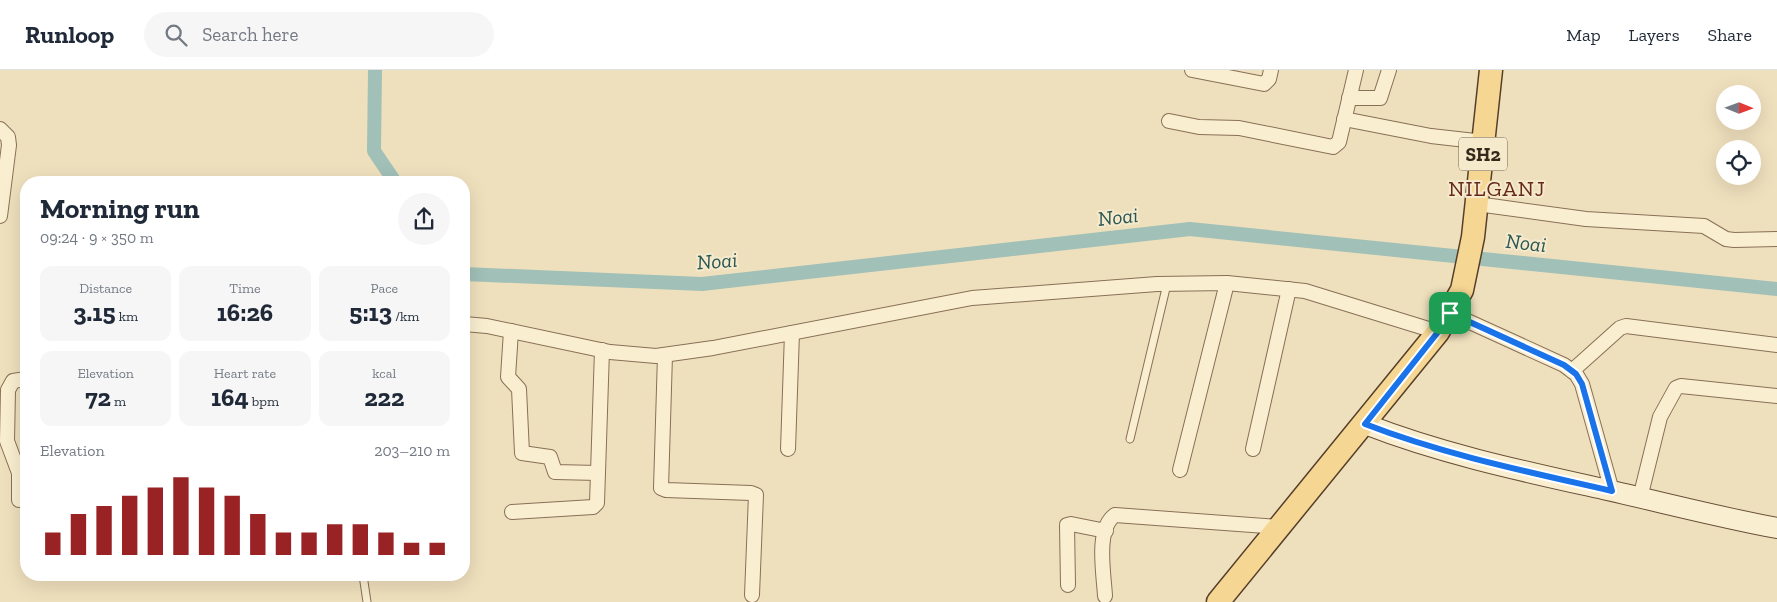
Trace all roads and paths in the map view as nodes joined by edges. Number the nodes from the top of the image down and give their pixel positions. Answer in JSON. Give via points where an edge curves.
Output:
{"nodes":[{"id":1,"x":1192,"y":70,"type":"edge"},
{"id":2,"x":1271,"y":70,"type":"edge"},
{"id":3,"x":1356,"y":70,"type":"edge"},
{"id":4,"x":1389,"y":70,"type":"edge"},
{"id":5,"x":1491,"y":70,"type":"edge"},
{"id":6,"x":1349,"y":98,"type":"junction"},
{"id":7,"x":1344,"y":119,"type":"junction"},
{"id":8,"x":1169,"y":121,"type":"dead end"},
{"id":9,"x":0,"y":129,"type":"edge"},
{"id":10,"x":1484,"y":142,"type":"junction"},
{"id":11,"x":1477,"y":204,"type":"junction"},
{"id":12,"x":0,"y":216,"type":"edge"},
{"id":13,"x":1777,"y":239,"type":"edge"},
{"id":14,"x":1227,"y":283,"type":"junction"},
{"id":15,"x":1167,"y":284,"type":"junction"},
{"id":16,"x":1289,"y":289,"type":"junction"},
{"id":17,"x":1450,"y":313,"type":"junction"},
{"id":18,"x":470,"y":325,"type":"edge"},
{"id":19,"x":511,"y":331,"type":"junction"},
{"id":20,"x":1438,"y":332,"type":"junction"},
{"id":21,"x":792,"y":333,"type":"junction"},
{"id":22,"x":1777,"y":345,"type":"edge"},
{"id":23,"x":602,"y":350,"type":"junction"},
{"id":24,"x":665,"y":354,"type":"junction"},
{"id":25,"x":1572,"y":371,"type":"junction"},
{"id":26,"x":13,"y":379,"type":"edge"},
{"id":27,"x":1777,"y":396,"type":"edge"},
{"id":28,"x":1365,"y":424,"type":"junction"},
{"id":29,"x":1130,"y":439,"type":"dead end"},
{"id":30,"x":788,"y":449,"type":"dead end"},
{"id":31,"x":1253,"y":449,"type":"dead end"},
{"id":32,"x":1180,"y":470,"type":"dead end"},
{"id":33,"x":598,"y":473,"type":"junction"},
{"id":34,"x":1612,"y":491,"type":"junction"},
{"id":35,"x":1640,"y":498,"type":"junction"},
{"id":36,"x":19,"y":500,"type":"dead end"},
{"id":37,"x":512,"y":512,"type":"dead end"},
{"id":38,"x":1278,"y":527,"type":"junction"},
{"id":39,"x":1777,"y":528,"type":"edge"},
{"id":40,"x":1106,"y":531,"type":"junction"},
{"id":41,"x":364,"y":581,"type":"edge"},
{"id":42,"x":1068,"y":585,"type":"dead end"},
{"id":43,"x":752,"y":595,"type":"dead end"},
{"id":44,"x":1105,"y":596,"type":"dead end"},
{"id":45,"x":368,"y":602,"type":"edge"},
{"id":46,"x":1218,"y":602,"type":"edge"}],
"edges":[{"from":1,"to":2,"type":"street","via":[[1264,84]]},
{"from":3,"to":6,"type":"street"},
{"from":4,"to":6,"type":"street","via":[[1380,98]]},
{"from":5,"to":10,"type":"main road","number":"SH2"},
{"from":6,"to":7,"type":"street"},
{"from":7,"to":8,"type":"street","via":[[1339,142],[1328,147],[1239,128],[1198,127]]},
{"from":7,"to":10,"type":"street","via":[[1431,136]]},
{"from":9,"to":12,"type":"street","via":[[8,137],[9,144]]},
{"from":10,"to":11,"type":"main road","number":"SH2"},
{"from":11,"to":13,"type":"street","via":[[1586,219],[1704,226],[1734,240]]},
{"from":11,"to":17,"type":"main road","number":"SH2","via":[[1462,290]]},
{"from":14,"to":15,"type":"street"},
{"from":14,"to":16,"type":"street"},
{"from":14,"to":32,"type":"street"},
{"from":15,"to":21,"type":"street","via":[[972,298]]},
{"from":15,"to":29,"type":"lane"},
{"from":16,"to":20,"type":"street","via":[[1305,291]]},
{"from":16,"to":31,"type":"street"},
{"from":17,"to":20,"type":"main road","number":"SH2"},
{"from":17,"to":25,"type":"street"},
{"from":18,"to":19,"type":"street"},
{"from":19,"to":23,"type":"street"},
{"from":19,"to":33,"type":"street","via":[[508,377],[519,388],[522,453],[550,457],[554,472]]},
{"from":20,"to":28,"type":"main road","number":"SH2"},
{"from":21,"to":24,"type":"street"},
{"from":21,"to":30,"type":"street"},
{"from":22,"to":25,"type":"street","via":[[1626,326]]},
{"from":23,"to":24,"type":"street","via":[[638,355]]},
{"from":23,"to":33,"type":"street"},
{"from":24,"to":43,"type":"street","via":[[661,488],[756,495]]},
{"from":25,"to":34,"type":"street","via":[[1582,384]]},
{"from":26,"to":36,"type":"street","via":[[8,390],[7,441],[19,474]]},
{"from":27,"to":35,"type":"street","via":[[1676,388],[1660,417]]},
{"from":28,"to":34,"type":"main road","via":[[1410,442]]},
{"from":28,"to":38,"type":"main road","number":"SH2"},
{"from":33,"to":37,"type":"street","via":[[595,506]]},
{"from":34,"to":35,"type":"main road"},
{"from":35,"to":39,"type":"main road"},
{"from":38,"to":40,"type":"street","via":[[1115,515]]},
{"from":38,"to":46,"type":"main road","number":"SH2"},
{"from":40,"to":42,"type":"street","via":[[1067,525]]},
{"from":40,"to":44,"type":"street","via":[[1102,544]]},
{"from":41,"to":45,"type":"lane"}]}
